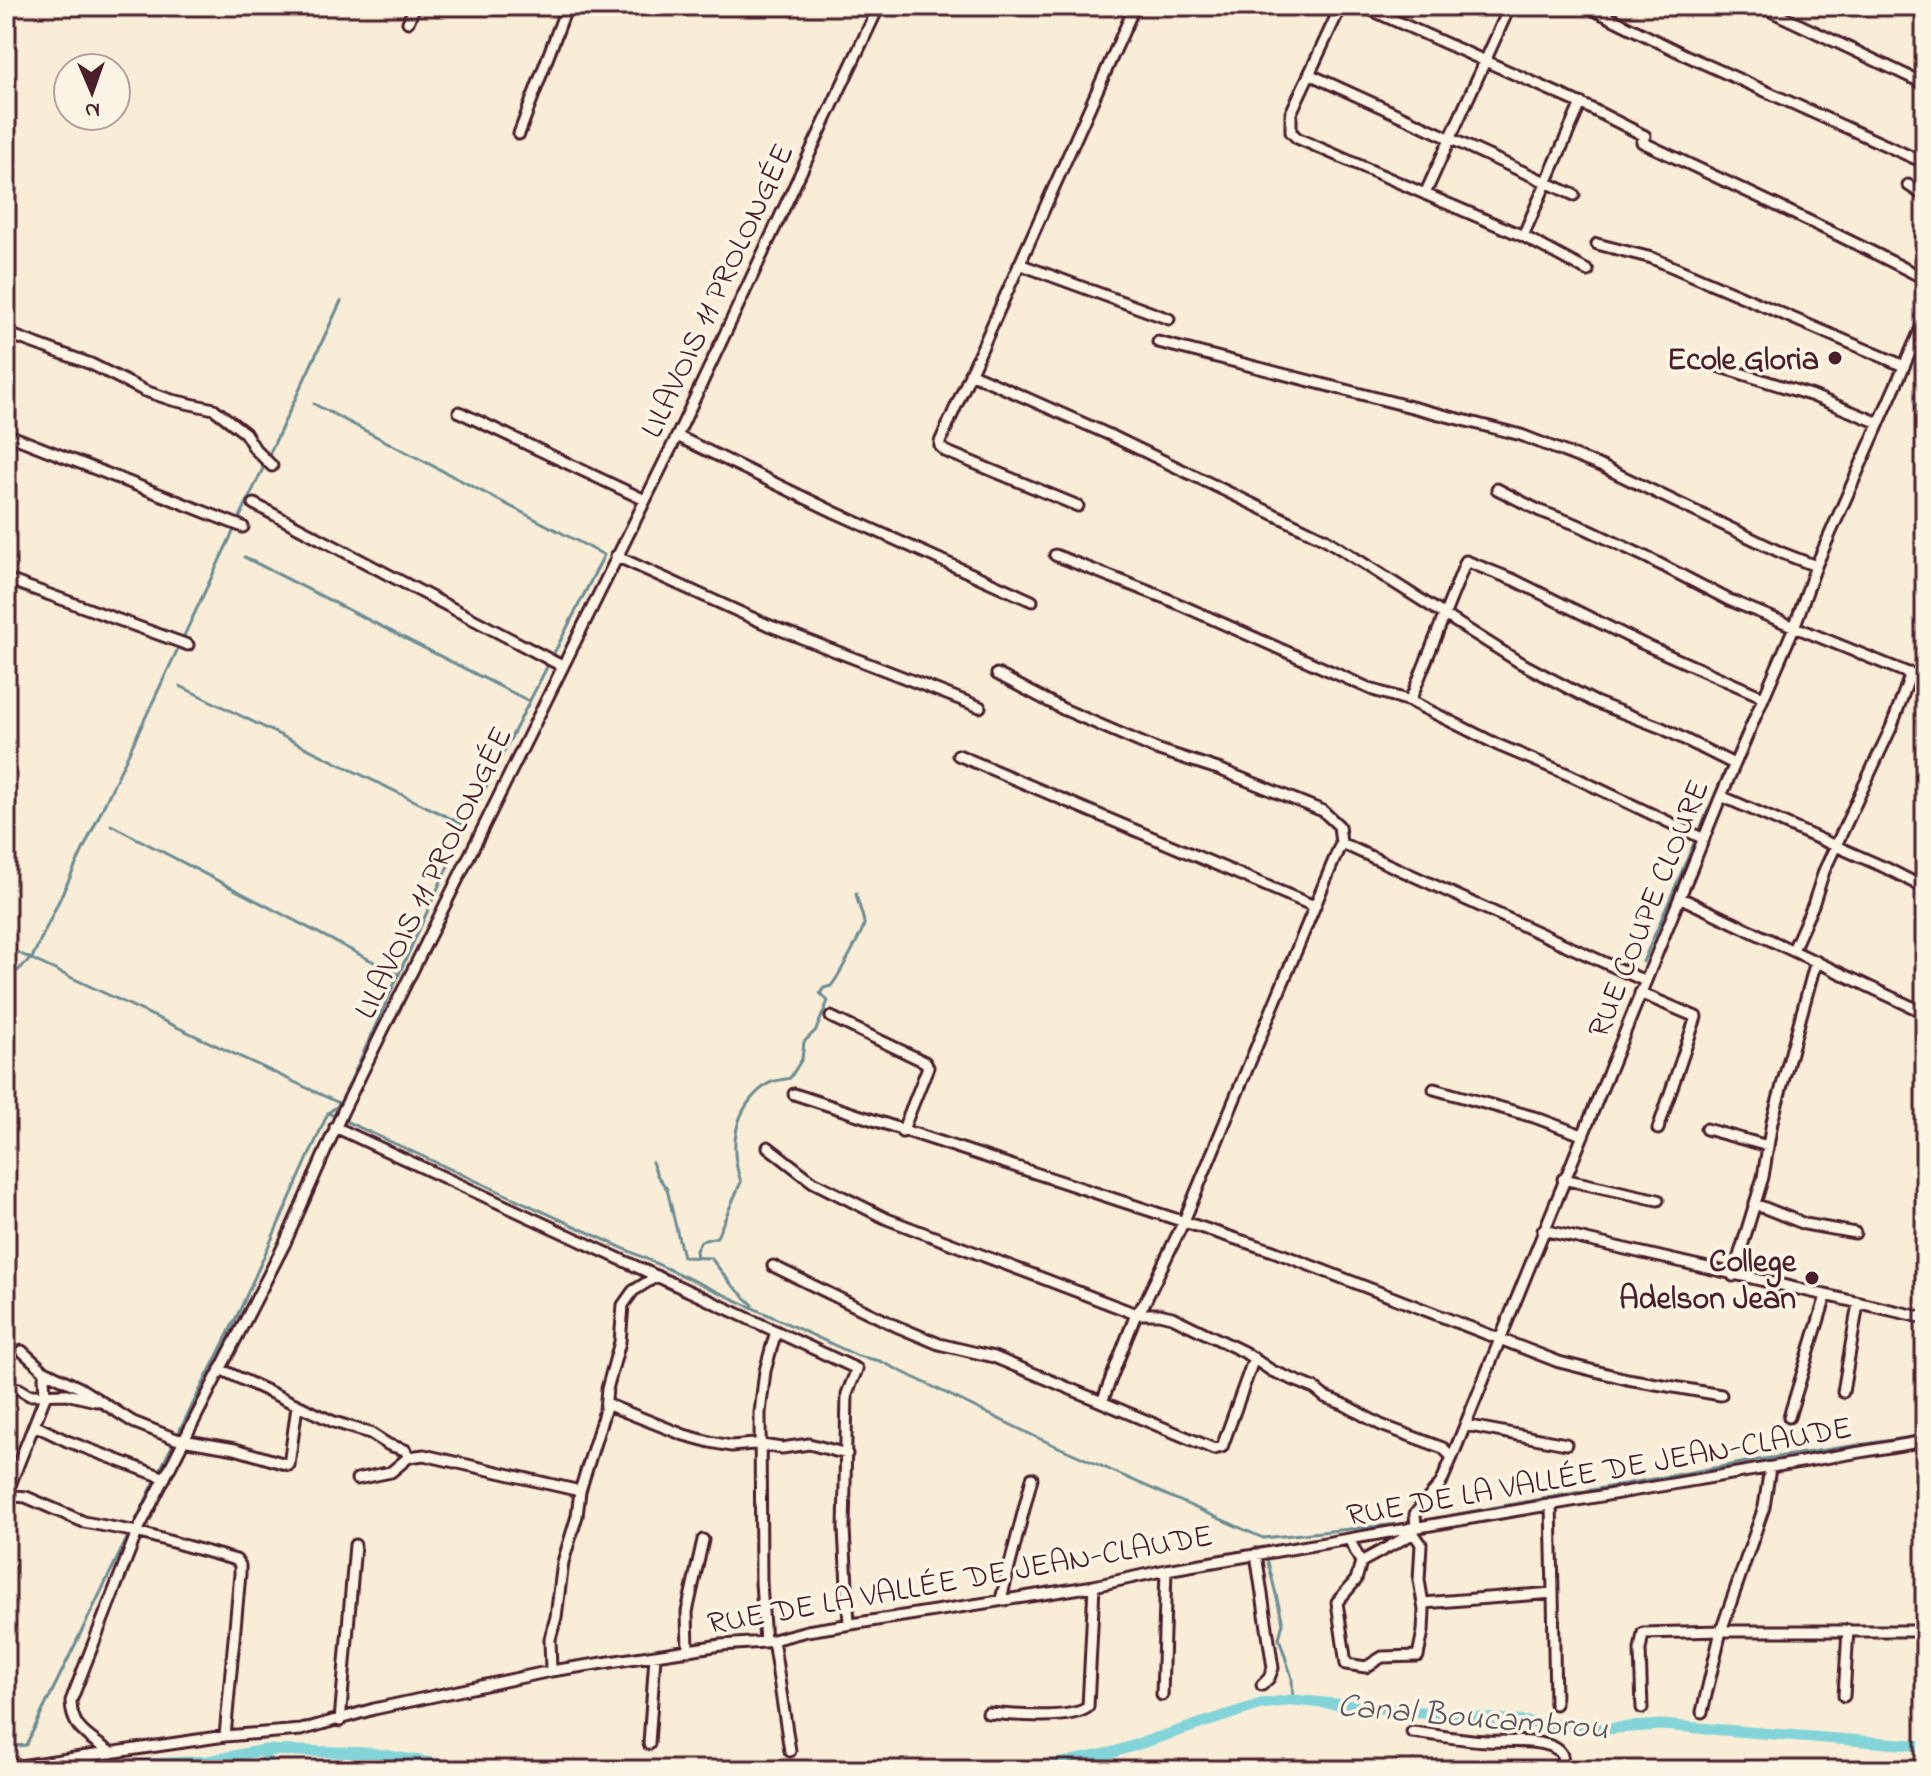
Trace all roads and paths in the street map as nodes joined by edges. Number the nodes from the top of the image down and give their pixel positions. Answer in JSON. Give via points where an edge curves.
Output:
{"nodes":[{"id":1,"x":415,"y":6,"type":"edge"},
{"id":2,"x":567,"y":6,"type":"edge"},
{"id":3,"x":879,"y":6,"type":"edge"},
{"id":4,"x":1135,"y":6,"type":"edge"},
{"id":5,"x":1341,"y":6,"type":"edge"},
{"id":6,"x":1362,"y":6,"type":"edge"},
{"id":7,"x":1510,"y":6,"type":"edge"},
{"id":8,"x":1760,"y":6,"type":"edge"},
{"id":9,"x":1591,"y":7,"type":"edge"},
{"id":10,"x":408,"y":22,"type":"dead end"},
{"id":11,"x":1485,"y":62,"type":"junction"},
{"id":12,"x":1309,"y":74,"type":"junction"},
{"id":13,"x":1925,"y":84,"type":"edge"},
{"id":14,"x":1581,"y":103,"type":"junction"},
{"id":15,"x":519,"y":134,"type":"dead end"},
{"id":16,"x":1451,"y":137,"type":"junction"},
{"id":17,"x":1925,"y":163,"type":"edge"},
{"id":18,"x":1546,"y":182,"type":"junction"},
{"id":19,"x":1908,"y":185,"type":"dead end"},
{"id":20,"x":1425,"y":194,"type":"junction"},
{"id":21,"x":1574,"y":195,"type":"dead end"},
{"id":22,"x":1925,"y":196,"type":"edge"},
{"id":23,"x":1523,"y":236,"type":"junction"},
{"id":24,"x":1597,"y":244,"type":"dead end"},
{"id":25,"x":1019,"y":264,"type":"junction"},
{"id":26,"x":1588,"y":271,"type":"dead end"},
{"id":27,"x":1925,"y":279,"type":"edge"},
{"id":28,"x":1169,"y":319,"type":"dead end"},
{"id":29,"x":1925,"y":319,"type":"edge"},
{"id":30,"x":6,"y":333,"type":"edge"},
{"id":31,"x":1158,"y":342,"type":"dead end"},
{"id":32,"x":1705,"y":362,"type":"dead end"},
{"id":33,"x":1904,"y":366,"type":"junction"},
{"id":34,"x":970,"y":373,"type":"junction"},
{"id":35,"x":459,"y":412,"type":"dead end"},
{"id":36,"x":1879,"y":423,"type":"junction"},
{"id":37,"x":6,"y":434,"type":"edge"},
{"id":38,"x":677,"y":436,"type":"junction"},
{"id":39,"x":272,"y":466,"type":"dead end"},
{"id":40,"x":1497,"y":489,"type":"dead end"},
{"id":41,"x":645,"y":500,"type":"junction"},
{"id":42,"x":254,"y":504,"type":"dead end"},
{"id":43,"x":1078,"y":506,"type":"dead end"},
{"id":44,"x":243,"y":527,"type":"dead end"},
{"id":45,"x":1055,"y":555,"type":"dead end"},
{"id":46,"x":616,"y":556,"type":"junction"},
{"id":47,"x":1816,"y":566,"type":"junction"},
{"id":48,"x":6,"y":579,"type":"edge"},
{"id":49,"x":1032,"y":601,"type":"dead end"},
{"id":50,"x":1446,"y":616,"type":"junction"},
{"id":51,"x":1795,"y":625,"type":"junction"},
{"id":52,"x":188,"y":645,"type":"dead end"},
{"id":53,"x":562,"y":666,"type":"junction"},
{"id":54,"x":1911,"y":673,"type":"junction"},
{"id":55,"x":997,"y":674,"type":"dead end"},
{"id":56,"x":1925,"y":680,"type":"edge"},
{"id":57,"x":1763,"y":697,"type":"junction"},
{"id":58,"x":1410,"y":701,"type":"junction"},
{"id":59,"x":980,"y":707,"type":"dead end"},
{"id":60,"x":958,"y":755,"type":"dead end"},
{"id":61,"x":1734,"y":764,"type":"junction"},
{"id":62,"x":1721,"y":796,"type":"junction"},
{"id":63,"x":1704,"y":839,"type":"junction"},
{"id":64,"x":1341,"y":843,"type":"junction"},
{"id":65,"x":1837,"y":846,"type":"junction"},
{"id":66,"x":1925,"y":888,"type":"edge"},
{"id":67,"x":1681,"y":898,"type":"junction"},
{"id":68,"x":1314,"y":906,"type":"junction"},
{"id":69,"x":1793,"y":950,"type":"junction"},
{"id":70,"x":1816,"y":961,"type":"junction"},
{"id":71,"x":1645,"y":981,"type":"junction"},
{"id":72,"x":1640,"y":993,"type":"junction"},
{"id":73,"x":1925,"y":1013,"type":"edge"},
{"id":74,"x":831,"y":1017,"type":"dead end"},
{"id":75,"x":1434,"y":1089,"type":"dead end"},
{"id":76,"x":794,"y":1094,"type":"dead end"},
{"id":77,"x":335,"y":1127,"type":"junction"},
{"id":78,"x":1658,"y":1129,"type":"dead end"},
{"id":79,"x":1706,"y":1129,"type":"dead end"},
{"id":80,"x":902,"y":1132,"type":"junction"},
{"id":81,"x":1582,"y":1135,"type":"junction"},
{"id":82,"x":1768,"y":1146,"type":"junction"},
{"id":83,"x":768,"y":1147,"type":"dead end"},
{"id":84,"x":1563,"y":1179,"type":"junction"},
{"id":85,"x":1658,"y":1200,"type":"dead end"},
{"id":86,"x":1755,"y":1204,"type":"junction"},
{"id":87,"x":1184,"y":1221,"type":"junction"},
{"id":88,"x":1543,"y":1230,"type":"junction"},
{"id":89,"x":1855,"y":1233,"type":"dead end"},
{"id":90,"x":773,"y":1266,"type":"dead end"},
{"id":91,"x":657,"y":1276,"type":"junction"},
{"id":92,"x":1733,"y":1276,"type":"junction"},
{"id":93,"x":1826,"y":1296,"type":"junction"},
{"id":94,"x":1858,"y":1304,"type":"junction"},
{"id":95,"x":1136,"y":1314,"type":"junction"},
{"id":96,"x":1925,"y":1318,"type":"edge"},
{"id":97,"x":776,"y":1331,"type":"junction"},
{"id":98,"x":1498,"y":1338,"type":"junction"},
{"id":99,"x":22,"y":1351,"type":"dead end"},
{"id":100,"x":1254,"y":1358,"type":"junction"},
{"id":101,"x":220,"y":1369,"type":"junction"},
{"id":102,"x":48,"y":1373,"type":"junction"},
{"id":103,"x":6,"y":1387,"type":"edge"},
{"id":104,"x":1843,"y":1392,"type":"dead end"},
{"id":105,"x":45,"y":1394,"type":"junction"},
{"id":106,"x":1721,"y":1395,"type":"dead end"},
{"id":107,"x":103,"y":1402,"type":"junction"},
{"id":108,"x":1102,"y":1402,"type":"junction"},
{"id":109,"x":606,"y":1404,"type":"junction"},
{"id":110,"x":297,"y":1406,"type":"junction"},
{"id":111,"x":1789,"y":1417,"type":"dead end"},
{"id":112,"x":34,"y":1425,"type":"junction"},
{"id":113,"x":1465,"y":1425,"type":"junction"},
{"id":114,"x":184,"y":1440,"type":"junction"},
{"id":115,"x":1925,"y":1441,"type":"edge"},
{"id":116,"x":1566,"y":1444,"type":"dead end"},
{"id":117,"x":761,"y":1445,"type":"junction"},
{"id":118,"x":847,"y":1454,"type":"junction"},
{"id":119,"x":409,"y":1457,"type":"junction"},
{"id":120,"x":1452,"y":1457,"type":"junction"},
{"id":121,"x":1770,"y":1468,"type":"junction"},
{"id":122,"x":165,"y":1478,"type":"junction"},
{"id":123,"x":1032,"y":1478,"type":"dead end"},
{"id":124,"x":357,"y":1479,"type":"dead end"},
{"id":125,"x":580,"y":1491,"type":"junction"},
{"id":126,"x":6,"y":1495,"type":"edge"},
{"id":127,"x":1551,"y":1504,"type":"junction"},
{"id":128,"x":1414,"y":1525,"type":"junction"},
{"id":129,"x":137,"y":1532,"type":"junction"},
{"id":130,"x":1349,"y":1539,"type":"junction"},
{"id":131,"x":703,"y":1540,"type":"dead end"},
{"id":132,"x":355,"y":1545,"type":"dead end"},
{"id":133,"x":1256,"y":1554,"type":"junction"},
{"id":134,"x":1361,"y":1562,"type":"junction"},
{"id":135,"x":1166,"y":1570,"type":"junction"},
{"id":136,"x":1094,"y":1586,"type":"junction"},
{"id":137,"x":1553,"y":1593,"type":"junction"},
{"id":138,"x":1001,"y":1599,"type":"junction"},
{"id":139,"x":1423,"y":1603,"type":"junction"},
{"id":140,"x":849,"y":1624,"type":"junction"},
{"id":141,"x":1848,"y":1630,"type":"junction"},
{"id":142,"x":1721,"y":1631,"type":"junction"},
{"id":143,"x":1925,"y":1631,"type":"edge"},
{"id":144,"x":769,"y":1641,"type":"junction"},
{"id":145,"x":688,"y":1651,"type":"junction"},
{"id":146,"x":655,"y":1656,"type":"junction"},
{"id":147,"x":551,"y":1671,"type":"junction"},
{"id":148,"x":1262,"y":1685,"type":"dead end"},
{"id":149,"x":1162,"y":1695,"type":"dead end"},
{"id":150,"x":1844,"y":1696,"type":"dead end"},
{"id":151,"x":1555,"y":1704,"type":"dead end"},
{"id":152,"x":1642,"y":1708,"type":"dead end"},
{"id":153,"x":1702,"y":1712,"type":"dead end"},
{"id":154,"x":988,"y":1713,"type":"dead end"},
{"id":155,"x":340,"y":1721,"type":"junction"},
{"id":156,"x":1412,"y":1732,"type":"dead end"},
{"id":157,"x":225,"y":1736,"type":"junction"},
{"id":158,"x":649,"y":1744,"type":"dead end"},
{"id":159,"x":790,"y":1751,"type":"dead end"},
{"id":160,"x":111,"y":1753,"type":"junction"},
{"id":161,"x":6,"y":1768,"type":"edge"},
{"id":162,"x":1562,"y":1770,"type":"edge"}],
"edges":[{"from":1,"to":10,"type":"street"},
{"from":2,"to":15,"type":"street"},
{"from":3,"to":38,"type":"street","name":"LILAVOIS 11 PROLONGÉE"},
{"from":4,"to":25,"type":"street"},
{"from":5,"to":12,"type":"street"},
{"from":6,"to":11,"type":"street"},
{"from":7,"to":11,"type":"street"},
{"from":8,"to":13,"type":"street"},
{"from":9,"to":17,"type":"street"},
{"from":11,"to":14,"type":"street"},
{"from":11,"to":16,"type":"street"},
{"from":12,"to":16,"type":"street"},
{"from":12,"to":20,"type":"street","via":[[1291,113],[1291,132]]},
{"from":14,"to":18,"type":"street"},
{"from":14,"to":27,"type":"street","via":[[1745,192]]},
{"from":16,"to":18,"type":"street"},
{"from":16,"to":20,"type":"street"},
{"from":18,"to":21,"type":"street"},
{"from":18,"to":23,"type":"street"},
{"from":19,"to":22,"type":"street"},
{"from":20,"to":23,"type":"street"},
{"from":23,"to":26,"type":"street"},
{"from":24,"to":33,"type":"street","via":[[1652,258]]},
{"from":25,"to":28,"type":"street"},
{"from":25,"to":34,"type":"street"},
{"from":29,"to":33,"type":"street","name":"RUE COUPE CLOURE"},
{"from":30,"to":39,"type":"street","via":[[91,364],[145,391],[214,409],[245,433]]},
{"from":31,"to":47,"type":"street","via":[[1521,435],[1603,467]]},
{"from":32,"to":36,"type":"street"},
{"from":33,"to":36,"type":"street","name":"RUE COUPE CLOURE"},
{"from":34,"to":43,"type":"street","via":[[941,448]]},
{"from":34,"to":50,"type":"street","via":[[1325,539]]},
{"from":35,"to":41,"type":"street"},
{"from":36,"to":47,"type":"street","name":"RUE COUPE CLOURE"},
{"from":37,"to":44,"type":"street"},
{"from":38,"to":41,"type":"street","name":"LILAVOIS 11 PROLONGÉE"},
{"from":38,"to":49,"type":"street"},
{"from":40,"to":51,"type":"street","via":[[1729,600]]},
{"from":41,"to":46,"type":"street","name":"LILAVOIS 11 PROLONGÉE"},
{"from":42,"to":53,"type":"street"},
{"from":45,"to":58,"type":"street"},
{"from":46,"to":53,"type":"street","name":"LILAVOIS 11 PROLONGÉE"},
{"from":46,"to":59,"type":"street","via":[[768,625]]},
{"from":47,"to":51,"type":"street","name":"RUE COUPE CLOURE"},
{"from":48,"to":52,"type":"street"},
{"from":50,"to":57,"type":"street","via":[[1466,561]]},
{"from":50,"to":58,"type":"street"},
{"from":50,"to":61,"type":"street","via":[[1584,697]]},
{"from":51,"to":54,"type":"street"},
{"from":51,"to":57,"type":"street","name":"RUE COUPE CLOURE"},
{"from":53,"to":77,"type":"street","name":"LILAVOIS 11 PROLONGÉE"},
{"from":54,"to":56,"type":"street"},
{"from":54,"to":65,"type":"street"},
{"from":55,"to":64,"type":"street","via":[[1156,749],[1323,811],[1339,826]]},
{"from":57,"to":61,"type":"street","name":"RUE COUPE CLOURE"},
{"from":58,"to":63,"type":"street"},
{"from":60,"to":68,"type":"street"},
{"from":61,"to":62,"type":"street","name":"RUE COUPE CLOURE"},
{"from":62,"to":63,"type":"street","name":"RUE COUPE CLOURE"},
{"from":62,"to":65,"type":"street"},
{"from":63,"to":67,"type":"street","name":"RUE COUPE CLOURE"},
{"from":64,"to":68,"type":"street"},
{"from":64,"to":71,"type":"street"},
{"from":65,"to":66,"type":"street"},
{"from":65,"to":69,"type":"street"},
{"from":67,"to":69,"type":"street"},
{"from":67,"to":71,"type":"street","name":"RUE COUPE CLOURE"},
{"from":68,"to":87,"type":"street"},
{"from":69,"to":70,"type":"street"},
{"from":70,"to":73,"type":"street"},
{"from":70,"to":82,"type":"street"},
{"from":71,"to":72,"type":"street","name":"RUE COUPE CLOURE"},
{"from":72,"to":78,"type":"street","via":[[1696,1017]]},
{"from":72,"to":81,"type":"street","name":"RUE COUPE CLOURE"},
{"from":74,"to":80,"type":"street","via":[[925,1062],[928,1067]]},
{"from":75,"to":81,"type":"street"},
{"from":76,"to":80,"type":"street"},
{"from":77,"to":91,"type":"street"},
{"from":77,"to":101,"type":"street","name":"LILAVOIS 11 PROLONGÉE","via":[[285,1243]]},
{"from":79,"to":82,"type":"street"},
{"from":80,"to":87,"type":"street"},
{"from":81,"to":84,"type":"street","name":"RUE COUPE CLOURE"},
{"from":82,"to":86,"type":"street"},
{"from":83,"to":95,"type":"street","via":[[813,1182],[887,1219]]},
{"from":84,"to":85,"type":"street"},
{"from":84,"to":88,"type":"street","name":"RUE COUPE CLOURE"},
{"from":86,"to":89,"type":"street","via":[[1805,1224]]},
{"from":86,"to":92,"type":"street"},
{"from":87,"to":95,"type":"street"},
{"from":87,"to":98,"type":"street"},
{"from":88,"to":92,"type":"street"},
{"from":88,"to":98,"type":"street","name":"RUE COUPE CLOURE"},
{"from":90,"to":108,"type":"street","via":[[939,1344],[994,1357]]},
{"from":91,"to":97,"type":"street"},
{"from":91,"to":109,"type":"street","via":[[633,1291],[623,1305]]},
{"from":92,"to":93,"type":"street"},
{"from":93,"to":94,"type":"street"},
{"from":93,"to":111,"type":"street"},
{"from":94,"to":96,"type":"street"},
{"from":94,"to":104,"type":"street"},
{"from":95,"to":100,"type":"street","via":[[1172,1317]]},
{"from":95,"to":108,"type":"street"},
{"from":97,"to":117,"type":"street","via":[[763,1381]]},
{"from":97,"to":118,"type":"street","via":[[857,1369],[847,1394]]},
{"from":98,"to":106,"type":"street","via":[[1559,1362]]},
{"from":98,"to":113,"type":"street","name":"RUE COUPE CLOURE"},
{"from":99,"to":102,"type":"street"},
{"from":100,"to":108,"type":"street","via":[[1219,1449]]},
{"from":100,"to":120,"type":"street","via":[[1381,1425],[1443,1448]]},
{"from":101,"to":110,"type":"street"},
{"from":101,"to":114,"type":"street","name":"LILAVOIS 11 PROLONGÉE"},
{"from":102,"to":105,"type":"street"},
{"from":102,"to":107,"type":"street"},
{"from":103,"to":105,"type":"street"},
{"from":105,"to":107,"type":"street"},
{"from":105,"to":112,"type":"street"},
{"from":107,"to":114,"type":"street","via":[[133,1422]]},
{"from":109,"to":117,"type":"street","via":[[710,1442]]},
{"from":109,"to":125,"type":"street"},
{"from":110,"to":114,"type":"street","via":[[289,1465]]},
{"from":110,"to":119,"type":"street","via":[[370,1433]]},
{"from":112,"to":122,"type":"street"},
{"from":112,"to":126,"type":"street"},
{"from":113,"to":116,"type":"street"},
{"from":113,"to":120,"type":"street","name":"RUE COUPE CLOURE"},
{"from":114,"to":122,"type":"street","name":"LILAVOIS 11 PROLONGÉE"},
{"from":115,"to":121,"type":"street","name":"RUE DE LA VALLÉE DE JEAN-CLAUDE"},
{"from":117,"to":118,"type":"street","via":[[809,1444]]},
{"from":117,"to":144,"type":"street","via":[[761,1582]]},
{"from":118,"to":140,"type":"street"},
{"from":119,"to":124,"type":"street","via":[[391,1472]]},
{"from":119,"to":125,"type":"street","via":[[424,1455]]},
{"from":120,"to":128,"type":"street","name":"RUE COUPE CLOURE"},
{"from":121,"to":127,"type":"street","name":"RUE DE LA VALLÉE DE JEAN-CLAUDE"},
{"from":121,"to":142,"type":"street","via":[[1764,1507]]},
{"from":122,"to":129,"type":"street","name":"LILAVOIS 11 PROLONGÉE"},
{"from":123,"to":138,"type":"street"},
{"from":125,"to":147,"type":"street","via":[[550,1639]]},
{"from":126,"to":129,"type":"street","via":[[26,1497],[84,1522]]},
{"from":127,"to":128,"type":"street","name":"RUE DE LA VALLÉE DE JEAN-CLAUDE"},
{"from":127,"to":137,"type":"street"},
{"from":128,"to":130,"type":"street","name":"RUE DE LA VALLÉE DE JEAN-CLAUDE"},
{"from":128,"to":134,"type":"street"},
{"from":128,"to":139,"type":"street","via":[[1421,1544]]},
{"from":129,"to":157,"type":"street","via":[[240,1565]]},
{"from":129,"to":160,"type":"street","name":"LILAVOIS 11 PROLONGÉE","via":[[71,1701],[71,1717],[79,1728]]},
{"from":130,"to":133,"type":"street","name":"RUE DE LA VALLÉE DE JEAN-CLAUDE"},
{"from":130,"to":134,"type":"street"},
{"from":131,"to":145,"type":"street","via":[[687,1612]]},
{"from":132,"to":155,"type":"street"},
{"from":133,"to":135,"type":"street","name":"RUE DE LA VALLÉE DE JEAN-CLAUDE"},
{"from":133,"to":148,"type":"street","via":[[1273,1668]]},
{"from":134,"to":139,"type":"street","via":[[1350,1590],[1337,1602],[1346,1664],[1366,1667],[1382,1657],[1418,1656]]},
{"from":135,"to":136,"type":"street","name":"RUE DE LA VALLÉE DE JEAN-CLAUDE"},
{"from":135,"to":149,"type":"street"},
{"from":136,"to":138,"type":"street","name":"RUE DE LA VALLÉE DE JEAN-CLAUDE"},
{"from":136,"to":154,"type":"street","via":[[1088,1707],[1075,1713]]},
{"from":137,"to":139,"type":"street"},
{"from":137,"to":151,"type":"street"},
{"from":138,"to":140,"type":"street","name":"RUE DE LA VALLÉE DE JEAN-CLAUDE"},
{"from":140,"to":144,"type":"street","name":"RUE DE LA VALLÉE DE JEAN-CLAUDE"},
{"from":141,"to":142,"type":"street"},
{"from":141,"to":143,"type":"street"},
{"from":141,"to":150,"type":"street"},
{"from":142,"to":152,"type":"street","via":[[1643,1633]]},
{"from":142,"to":153,"type":"street"},
{"from":144,"to":145,"type":"street","name":"RUE DE LA VALLÉE DE JEAN-CLAUDE"},
{"from":144,"to":159,"type":"street"},
{"from":145,"to":146,"type":"street","name":"RUE DE LA VALLÉE DE JEAN-CLAUDE"},
{"from":146,"to":147,"type":"street","name":"RUE DE LA VALLÉE DE JEAN-CLAUDE"},
{"from":146,"to":158,"type":"street"},
{"from":147,"to":155,"type":"street","name":"RUE DE LA VALLÉE DE JEAN-CLAUDE"},
{"from":155,"to":157,"type":"street","name":"RUE DE LA VALLÉE DE JEAN-CLAUDE"},
{"from":156,"to":162,"type":"street","via":[[1546,1746],[1559,1750]]},
{"from":157,"to":160,"type":"street","name":"RUE DE LA VALLÉE DE JEAN-CLAUDE"},
{"from":160,"to":161,"type":"street","name":"RUE DE LA VALLÉE DE JEAN-CLAUDE"}]}
